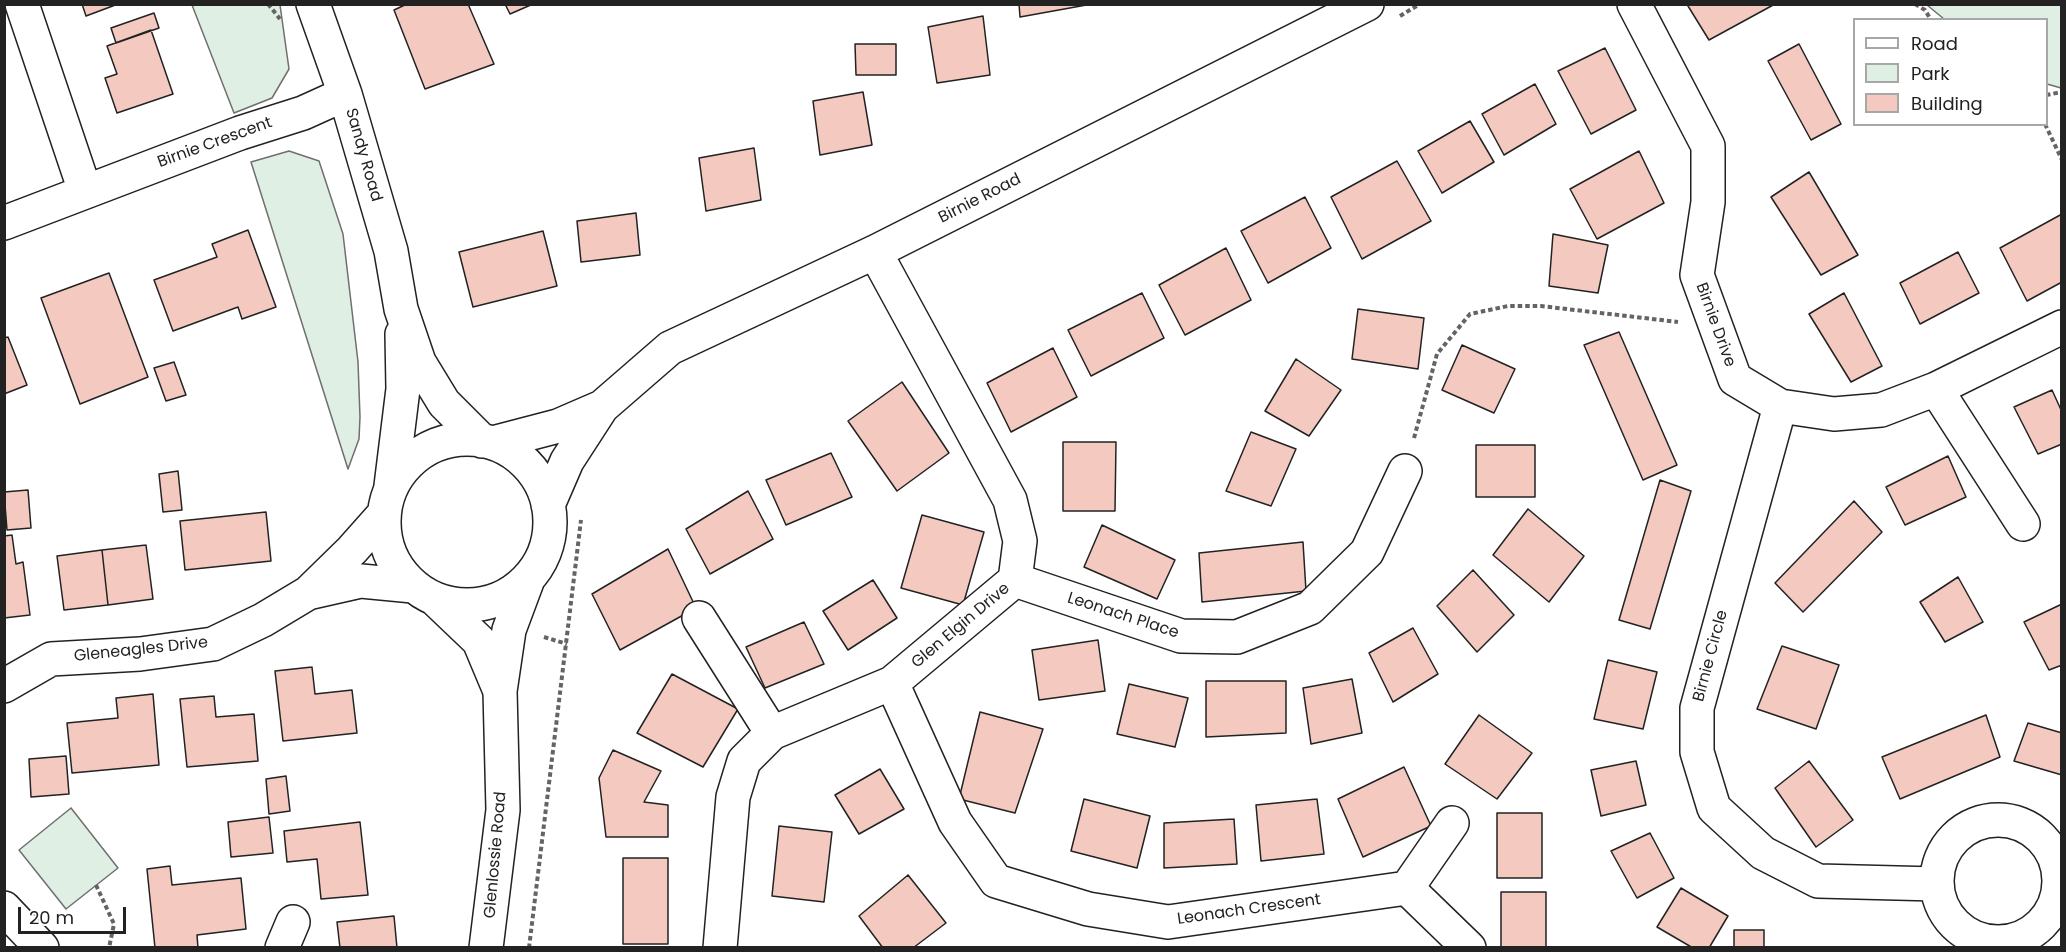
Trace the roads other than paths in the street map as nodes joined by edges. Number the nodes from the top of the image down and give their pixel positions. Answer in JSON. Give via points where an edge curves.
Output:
{"nodes":[{"id":1,"x":22,"y":4,"type":"edge"},
{"id":2,"x":313,"y":4,"type":"edge"},
{"id":3,"x":1366,"y":4,"type":"edge"},
{"id":4,"x":1634,"y":4,"type":"edge"},
{"id":5,"x":345,"y":94,"type":"junction"},
{"id":6,"x":85,"y":191,"type":"junction"},
{"id":7,"x":4,"y":223,"type":"edge"},
{"id":8,"x":875,"y":252,"type":"junction"},
{"id":9,"x":401,"y":309,"type":"junction"},
{"id":10,"x":2061,"y":327,"type":"edge"},
{"id":11,"x":1936,"y":389,"type":"junction"},
{"id":12,"x":1780,"y":406,"type":"junction"},
{"id":13,"x":602,"y":407,"type":"junction"},
{"id":14,"x":488,"y":442,"type":"junction"},
{"id":15,"x":1405,"y":471,"type":"road end"},
{"id":16,"x":387,"y":500,"type":"junction"},
{"id":17,"x":548,"y":504,"type":"junction"},
{"id":18,"x":2023,"y":524,"type":"dead end"},
{"id":19,"x":528,"y":579,"type":"junction"},
{"id":20,"x":1015,"y":580,"type":"junction"},
{"id":21,"x":308,"y":592,"type":"junction"},
{"id":22,"x":424,"y":592,"type":"junction"},
{"id":23,"x":699,"y":618,"type":"dead end"},
{"id":24,"x":892,"y":683,"type":"junction"},
{"id":25,"x":4,"y":686,"type":"edge"},
{"id":26,"x":500,"y":691,"type":"junction"},
{"id":27,"x":772,"y":733,"type":"junction"},
{"id":28,"x":1452,"y":823,"type":"dead end"},
{"id":29,"x":1936,"y":884,"type":"junction"},
{"id":30,"x":2061,"y":884,"type":"edge"},
{"id":31,"x":1407,"y":888,"type":"junction"},
{"id":32,"x":4,"y":908,"type":"edge"},
{"id":33,"x":2002,"y":945,"type":"edge"},
{"id":34,"x":35,"y":946,"type":"edge"},
{"id":35,"x":486,"y":948,"type":"edge"},
{"id":36,"x":720,"y":948,"type":"edge"},
{"id":37,"x":1469,"y":948,"type":"edge"}],
"edges":[{"from":1,"to":6,"type":"street"},
{"from":2,"to":5,"type":"street","name":"Sandy Road"},
{"from":3,"to":8,"type":"street","name":"Birnie Road"},
{"from":4,"to":12,"type":"street","name":"Birnie Drive","via":[[1707,146],[1707,202],[1697,275],[1714,327],[1735,379]]},
{"from":5,"to":6,"type":"street","name":"Birnie Crescent","via":[[303,113]]},
{"from":5,"to":9,"type":"street","name":"Sandy Road","via":[[391,251]]},
{"from":6,"to":7,"type":"street","name":"Birnie Crescent"},
{"from":8,"to":13,"type":"street","name":"Birnie Road","via":[[670,348]]},
{"from":8,"to":20,"type":"street","name":"Glen Elgin Drive","via":[[1010,500],[1020,541]]},
{"from":9,"to":14,"type":"street","name":"Sandy Road","via":[[419,362],[444,403]]},
{"from":9,"to":16,"type":"street","name":"Sandy Road","via":[[403,389]]},
{"from":10,"to":11,"type":"street","name":"Birnie Drive"},
{"from":11,"to":12,"type":"street","name":"Birnie Drive","via":[[1881,410],[1834,414]]},
{"from":11,"to":18,"type":"street"},
{"from":12,"to":29,"type":"street","name":"Birnie Circle","via":[[1697,708],[1697,752],[1714,808],[1763,853],[1818,881]]},
{"from":13,"to":14,"type":"street","name":"Birnie Road","via":[[558,426]]},
{"from":13,"to":17,"type":"street","name":"Birnie Road","via":[[567,461]]},
{"from":14,"to":16,"type":"street","via":[[469,439],[431,447],[408,463]]},
{"from":14,"to":17,"type":"street","via":[[516,454],[533,472]]},
{"from":15,"to":20,"type":"street","name":"Leonach Place","via":[[1367,552],[1310,608],[1237,637],[1182,636]]},
{"from":16,"to":21,"type":"street","name":"Gleneagles Drive","via":[[352,550]]},
{"from":16,"to":22,"type":"street","via":[[386,543],[396,567]]},
{"from":17,"to":19,"type":"street","via":[[549,535],[542,558]]},
{"from":19,"to":22,"type":"street","via":[[509,594],[486,603],[460,605]]},
{"from":19,"to":26,"type":"street","name":"Glenlossie Road","via":[[509,630]]},
{"from":20,"to":24,"type":"street","name":"Glen Elgin Drive"},
{"from":21,"to":22,"type":"street","name":"Gleneagles Drive","via":[[361,581]]},
{"from":21,"to":25,"type":"street","name":"Gleneagles Drive","via":[[213,644],[140,654],[51,659]]},
{"from":22,"to":26,"type":"street","name":"Glenlossie Road","via":[[479,641]]},
{"from":23,"to":27,"type":"street"},
{"from":24,"to":27,"type":"street","name":"Glen Elgin Drive"},
{"from":24,"to":31,"type":"street","name":"Leonach Crescent","via":[[954,822],[996,881],[1088,909],[1168,922]]},
{"from":26,"to":35,"type":"street","name":"Glenlossie Road","via":[[504,810]]},
{"from":27,"to":36,"type":"street","name":"Glen Elgin Drive","via":[[744,761],[733,797]]},
{"from":28,"to":31,"type":"street"},
{"from":29,"to":30,"type":"street","via":[[1939,862],[1953,838],[1970,826],[1994,819],[2015,822],[2038,834],[2052,850]]},
{"from":29,"to":33,"type":"street","via":[[1943,910],[1956,927],[1980,940]]},
{"from":30,"to":33,"type":"street","via":[[2048,918],[2032,933]]},
{"from":31,"to":37,"type":"street"},
{"from":32,"to":34,"type":"street"}]}
